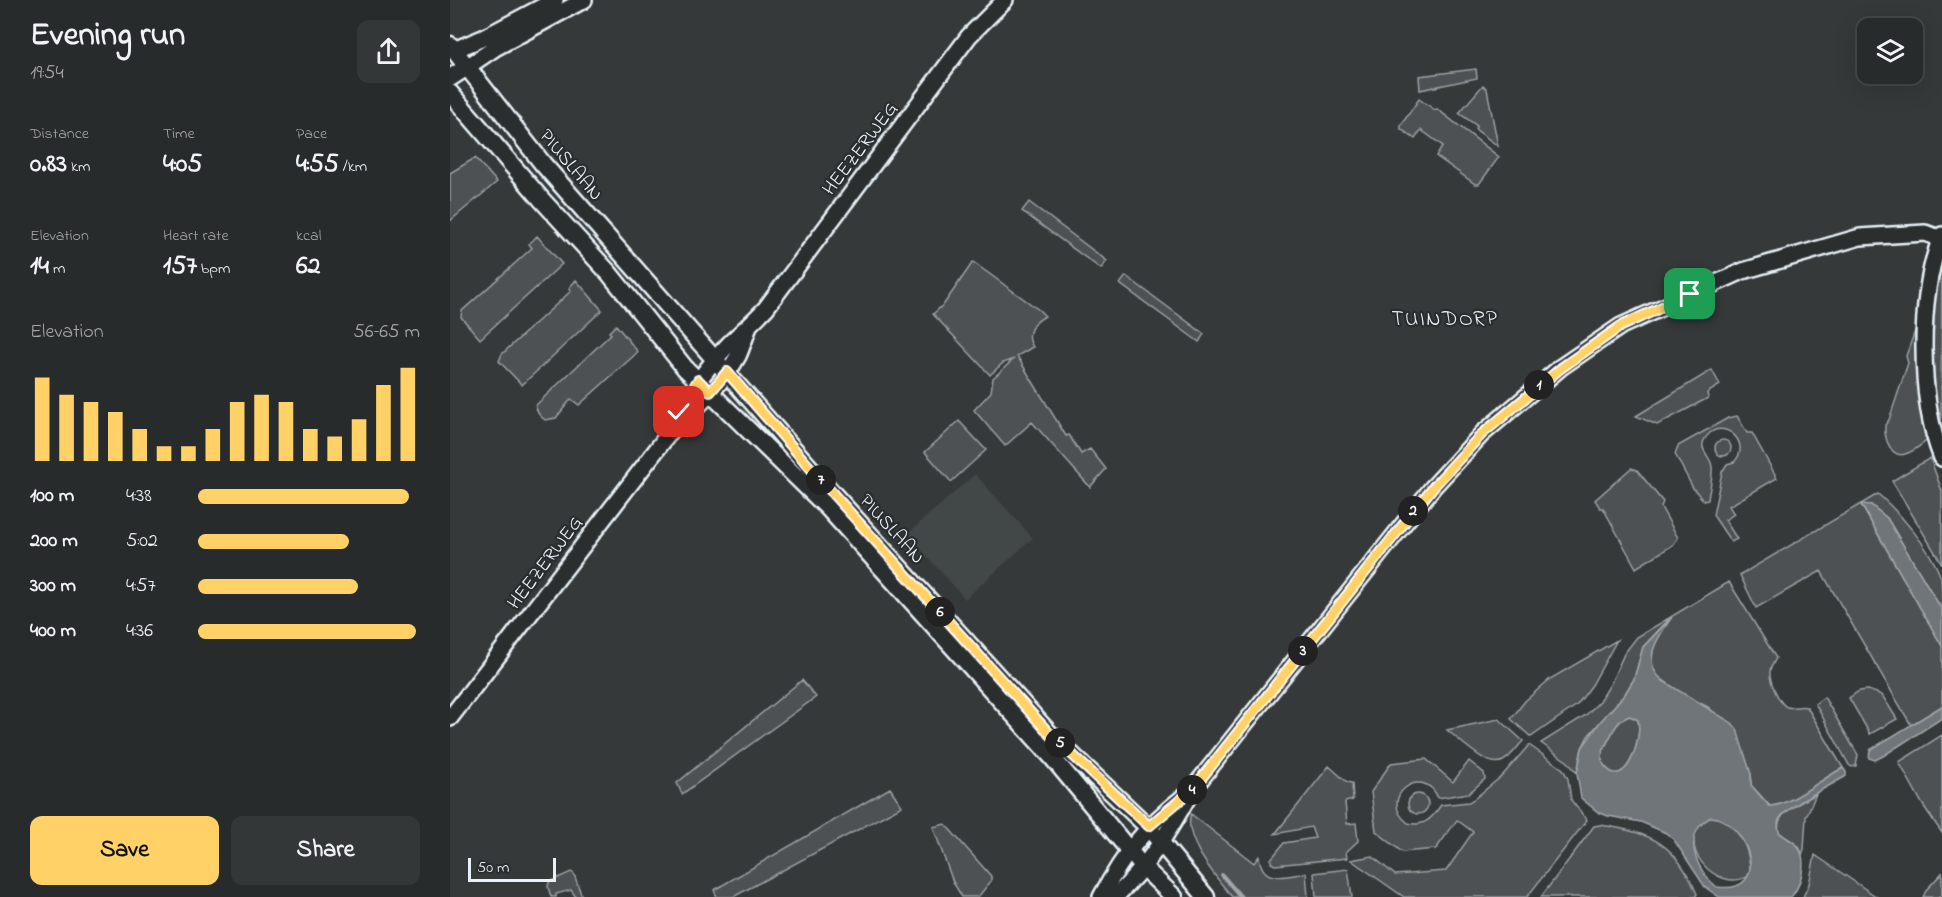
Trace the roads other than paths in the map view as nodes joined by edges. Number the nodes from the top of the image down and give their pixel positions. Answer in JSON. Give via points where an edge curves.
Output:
{"nodes":[{"id":1,"x":555,"y":0,"type":"edge"},
{"id":2,"x":585,"y":0,"type":"edge"},
{"id":3,"x":1005,"y":0,"type":"edge"},
{"id":4,"x":451,"y":49,"type":"edge"},
{"id":5,"x":467,"y":67,"type":"junction"},
{"id":6,"x":450,"y":78,"type":"edge"},
{"id":7,"x":450,"y":93,"type":"edge"},
{"id":8,"x":1941,"y":242,"type":"edge"},
{"id":9,"x":750,"y":326,"type":"junction"},
{"id":10,"x":716,"y":359,"type":"junction"},
{"id":11,"x":727,"y":372,"type":"junction"},
{"id":12,"x":698,"y":380,"type":"junction"},
{"id":13,"x":710,"y":392,"type":"junction"},
{"id":14,"x":671,"y":431,"type":"junction"},
{"id":15,"x":1942,"y":458,"type":"edge"},
{"id":16,"x":450,"y":718,"type":"edge"},
{"id":17,"x":1192,"y":790,"type":"junction"},
{"id":18,"x":1149,"y":826,"type":"junction"},
{"id":19,"x":1162,"y":843,"type":"junction"},
{"id":20,"x":1128,"y":850,"type":"junction"},
{"id":21,"x":1143,"y":867,"type":"junction"},
{"id":22,"x":1101,"y":897,"type":"edge"},
{"id":23,"x":1115,"y":897,"type":"edge"},
{"id":24,"x":1174,"y":897,"type":"edge"},
{"id":25,"x":1206,"y":897,"type":"edge"}],
"edges":[{"from":1,"to":4,"type":"street","via":[[483,38]]},
{"from":2,"to":5,"type":"street"},
{"from":3,"to":9,"type":"street","name":"HEEZERWEG","via":[[969,36]]},
{"from":4,"to":5,"type":"main road","name":"PIUSLAAN"},
{"from":5,"to":6,"type":"main road"},
{"from":5,"to":10,"type":"main road","name":"PIUSLAAN","via":[[543,164]]},
{"from":7,"to":12,"type":"main road","name":"PIUSLAAN"},
{"from":8,"to":15,"type":"street","via":[[1930,271],[1925,355],[1930,411]]},
{"from":8,"to":17,"type":"street","via":[[1921,243],[1913,234],[1860,237],[1743,271],[1621,326],[1561,368],[1482,434],[1433,487]]},
{"from":9,"to":10,"type":"street","name":"HEEZERWEG"},
{"from":9,"to":11,"type":"street","name":"HEEZERWEG"},
{"from":10,"to":11,"type":"main road","name":"PIUSLAAN"},
{"from":10,"to":12,"type":"street","name":"HEEZERWEG"},
{"from":11,"to":13,"type":"street","name":"HEEZERWEG"},
{"from":11,"to":18,"type":"main road","name":"PIUSLAAN","via":[[1050,734]]},
{"from":12,"to":13,"type":"main road","name":"PIUSLAAN"},
{"from":12,"to":14,"type":"street","name":"HEEZERWEG"},
{"from":13,"to":14,"type":"street","name":"HEEZERWEG"},
{"from":13,"to":20,"type":"main road","name":"PIUSLAAN","via":[[828,508],[1052,757]]},
{"from":14,"to":16,"type":"street","name":"HEEZERWEG"},
{"from":17,"to":18,"type":"street"},
{"from":17,"to":19,"type":"street"},
{"from":18,"to":19,"type":"main road","name":"PIUSLAAN"},
{"from":18,"to":20,"type":"street"},
{"from":19,"to":21,"type":"street"},
{"from":19,"to":25,"type":"main road","name":"PIUSLAAN"},
{"from":20,"to":21,"type":"main road","name":"PIUSLAAN"},
{"from":20,"to":22,"type":"street"},
{"from":21,"to":23,"type":"street"},
{"from":21,"to":24,"type":"main road","name":"PIUSLAAN"}]}
